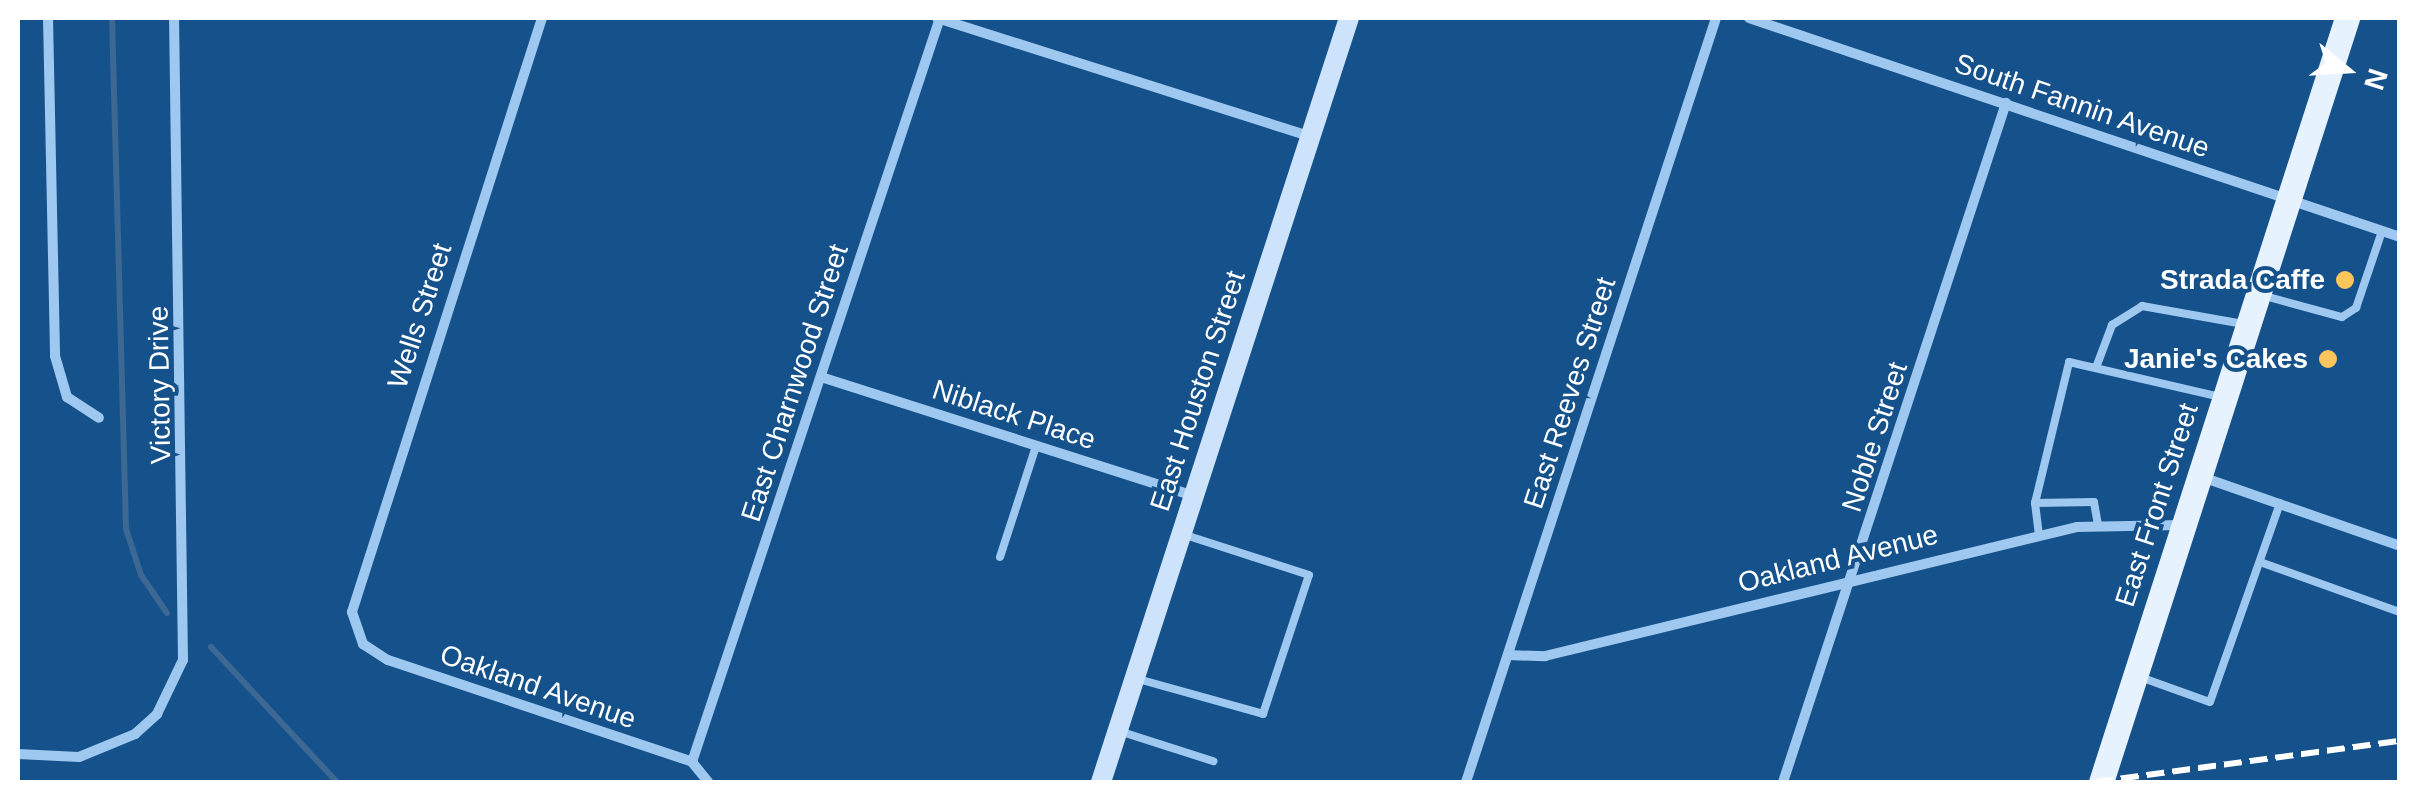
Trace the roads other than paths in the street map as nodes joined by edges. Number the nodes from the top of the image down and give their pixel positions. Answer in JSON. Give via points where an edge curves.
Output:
{"nodes":[{"id":1,"x":48,"y":18,"type":"edge"},
{"id":2,"x":174,"y":18,"type":"edge"},
{"id":3,"x":542,"y":18,"type":"edge"},
{"id":4,"x":938,"y":18,"type":"edge"},
{"id":5,"x":1349,"y":18,"type":"edge"},
{"id":6,"x":1716,"y":18,"type":"edge"},
{"id":7,"x":1749,"y":18,"type":"edge"},
{"id":8,"x":2347,"y":18,"type":"edge"},
{"id":9,"x":2006,"y":103,"type":"junction"},
{"id":10,"x":1310,"y":136,"type":"junction"},
{"id":11,"x":2288,"y":200,"type":"junction"},
{"id":12,"x":2382,"y":231,"type":"junction"},
{"id":13,"x":2400,"y":237,"type":"edge"},
{"id":14,"x":2257,"y":294,"type":"junction"},
{"id":15,"x":2247,"y":324,"type":"junction"},
{"id":16,"x":2098,"y":364,"type":"junction"},
{"id":17,"x":821,"y":377,"type":"junction"},
{"id":18,"x":2223,"y":397,"type":"junction"},
{"id":19,"x":99,"y":418,"type":"dead end"},
{"id":20,"x":1036,"y":446,"type":"junction"},
{"id":21,"x":2198,"y":476,"type":"junction"},
{"id":22,"x":1193,"y":496,"type":"junction"},
{"id":23,"x":2035,"y":503,"type":"junction"},
{"id":24,"x":2280,"y":503,"type":"junction"},
{"id":25,"x":2098,"y":525,"type":"junction"},
{"id":26,"x":2182,"y":525,"type":"junction"},
{"id":27,"x":1181,"y":533,"type":"junction"},
{"id":28,"x":2039,"y":535,"type":"junction"},
{"id":29,"x":2400,"y":546,"type":"edge"},
{"id":30,"x":1000,"y":557,"type":"dead end"},
{"id":31,"x":2260,"y":562,"type":"junction"},
{"id":32,"x":1854,"y":580,"type":"junction"},
{"id":33,"x":2400,"y":612,"type":"edge"},
{"id":34,"x":357,"y":630,"type":"joint"},
{"id":35,"x":1508,"y":656,"type":"junction"},
{"id":36,"x":2134,"y":675,"type":"junction"},
{"id":37,"x":1134,"y":678,"type":"junction"},
{"id":38,"x":1118,"y":730,"type":"junction"},
{"id":39,"x":18,"y":754,"type":"edge"},
{"id":40,"x":1213,"y":761,"type":"dead end"},
{"id":41,"x":692,"y":762,"type":"junction"},
{"id":42,"x":708,"y":782,"type":"edge"},
{"id":43,"x":1101,"y":782,"type":"edge"},
{"id":44,"x":1466,"y":782,"type":"edge"},
{"id":45,"x":1783,"y":782,"type":"edge"},
{"id":46,"x":2100,"y":782,"type":"edge"}],
"edges":[{"from":1,"to":19,"type":"street","via":[[55,356],[68,397]]},
{"from":2,"to":39,"type":"street","name":"Victory Drive","via":[[186,630],[173,689],[134,734],[79,757]]},
{"from":3,"to":34,"type":"street","name":"Wells Street","via":[[354,590]]},
{"from":4,"to":10,"type":"street"},
{"from":4,"to":17,"type":"street","name":"East Charnwood Street"},
{"from":5,"to":10,"type":"street","name":"East Houston Street"},
{"from":6,"to":35,"type":"street","name":"East Reeves Street"},
{"from":7,"to":9,"type":"street","name":"South Fannin Avenue"},
{"from":8,"to":11,"type":"main road","name":"East Front Street"},
{"from":9,"to":11,"type":"street","name":"South Fannin Avenue"},
{"from":9,"to":32,"type":"street","name":"Noble Street"},
{"from":10,"to":22,"type":"street","name":"East Houston Street"},
{"from":11,"to":12,"type":"street","name":"South Fannin Avenue"},
{"from":11,"to":14,"type":"main road","name":"East Front Street"},
{"from":12,"to":13,"type":"street","name":"South Fannin Avenue"},
{"from":12,"to":14,"type":"lane","via":[[2356,308],[2342,317]]},
{"from":14,"to":15,"type":"main road","name":"East Front Street"},
{"from":15,"to":16,"type":"lane","via":[[2142,306],[2112,325]]},
{"from":15,"to":18,"type":"main road","name":"East Front Street"},
{"from":16,"to":18,"type":"lane"},
{"from":16,"to":23,"type":"lane","via":[[2069,362]]},
{"from":17,"to":20,"type":"street","name":"Niblack Place"},
{"from":17,"to":41,"type":"street","name":"East Charnwood Street"},
{"from":18,"to":21,"type":"main road","name":"East Front Street"},
{"from":20,"to":22,"type":"street","name":"Niblack Place"},
{"from":20,"to":30,"type":"lane"},
{"from":21,"to":24,"type":"street"},
{"from":21,"to":26,"type":"main road","name":"East Front Street"},
{"from":22,"to":27,"type":"street","name":"East Houston Street"},
{"from":23,"to":25,"type":"lane","via":[[2094,502]]},
{"from":23,"to":28,"type":"lane"},
{"from":24,"to":29,"type":"street"},
{"from":24,"to":31,"type":"lane"},
{"from":25,"to":26,"type":"street","name":"Oakland Avenue"},
{"from":25,"to":28,"type":"street","name":"Oakland Avenue"},
{"from":26,"to":36,"type":"main road","name":"East Front Street"},
{"from":27,"to":37,"type":"street","name":"East Houston Street"},
{"from":27,"to":37,"type":"lane","via":[[1309,576],[1263,714]]},
{"from":28,"to":32,"type":"street","name":"Oakland Avenue"},
{"from":31,"to":33,"type":"lane"},
{"from":31,"to":36,"type":"lane","via":[[2210,702]]},
{"from":32,"to":35,"type":"street","name":"Oakland Avenue","via":[[1545,656]]},
{"from":32,"to":45,"type":"street","name":"Noble Street"},
{"from":34,"to":41,"type":"street","name":"Oakland Avenue","via":[[364,644],[388,660]]},
{"from":35,"to":44,"type":"street","name":"East Reeves Street"},
{"from":36,"to":46,"type":"main road","name":"East Front Street"},
{"from":37,"to":38,"type":"street","name":"East Houston Street"},
{"from":38,"to":40,"type":"lane"},
{"from":38,"to":43,"type":"street","name":"East Houston Street"},
{"from":41,"to":42,"type":"street"}]}
